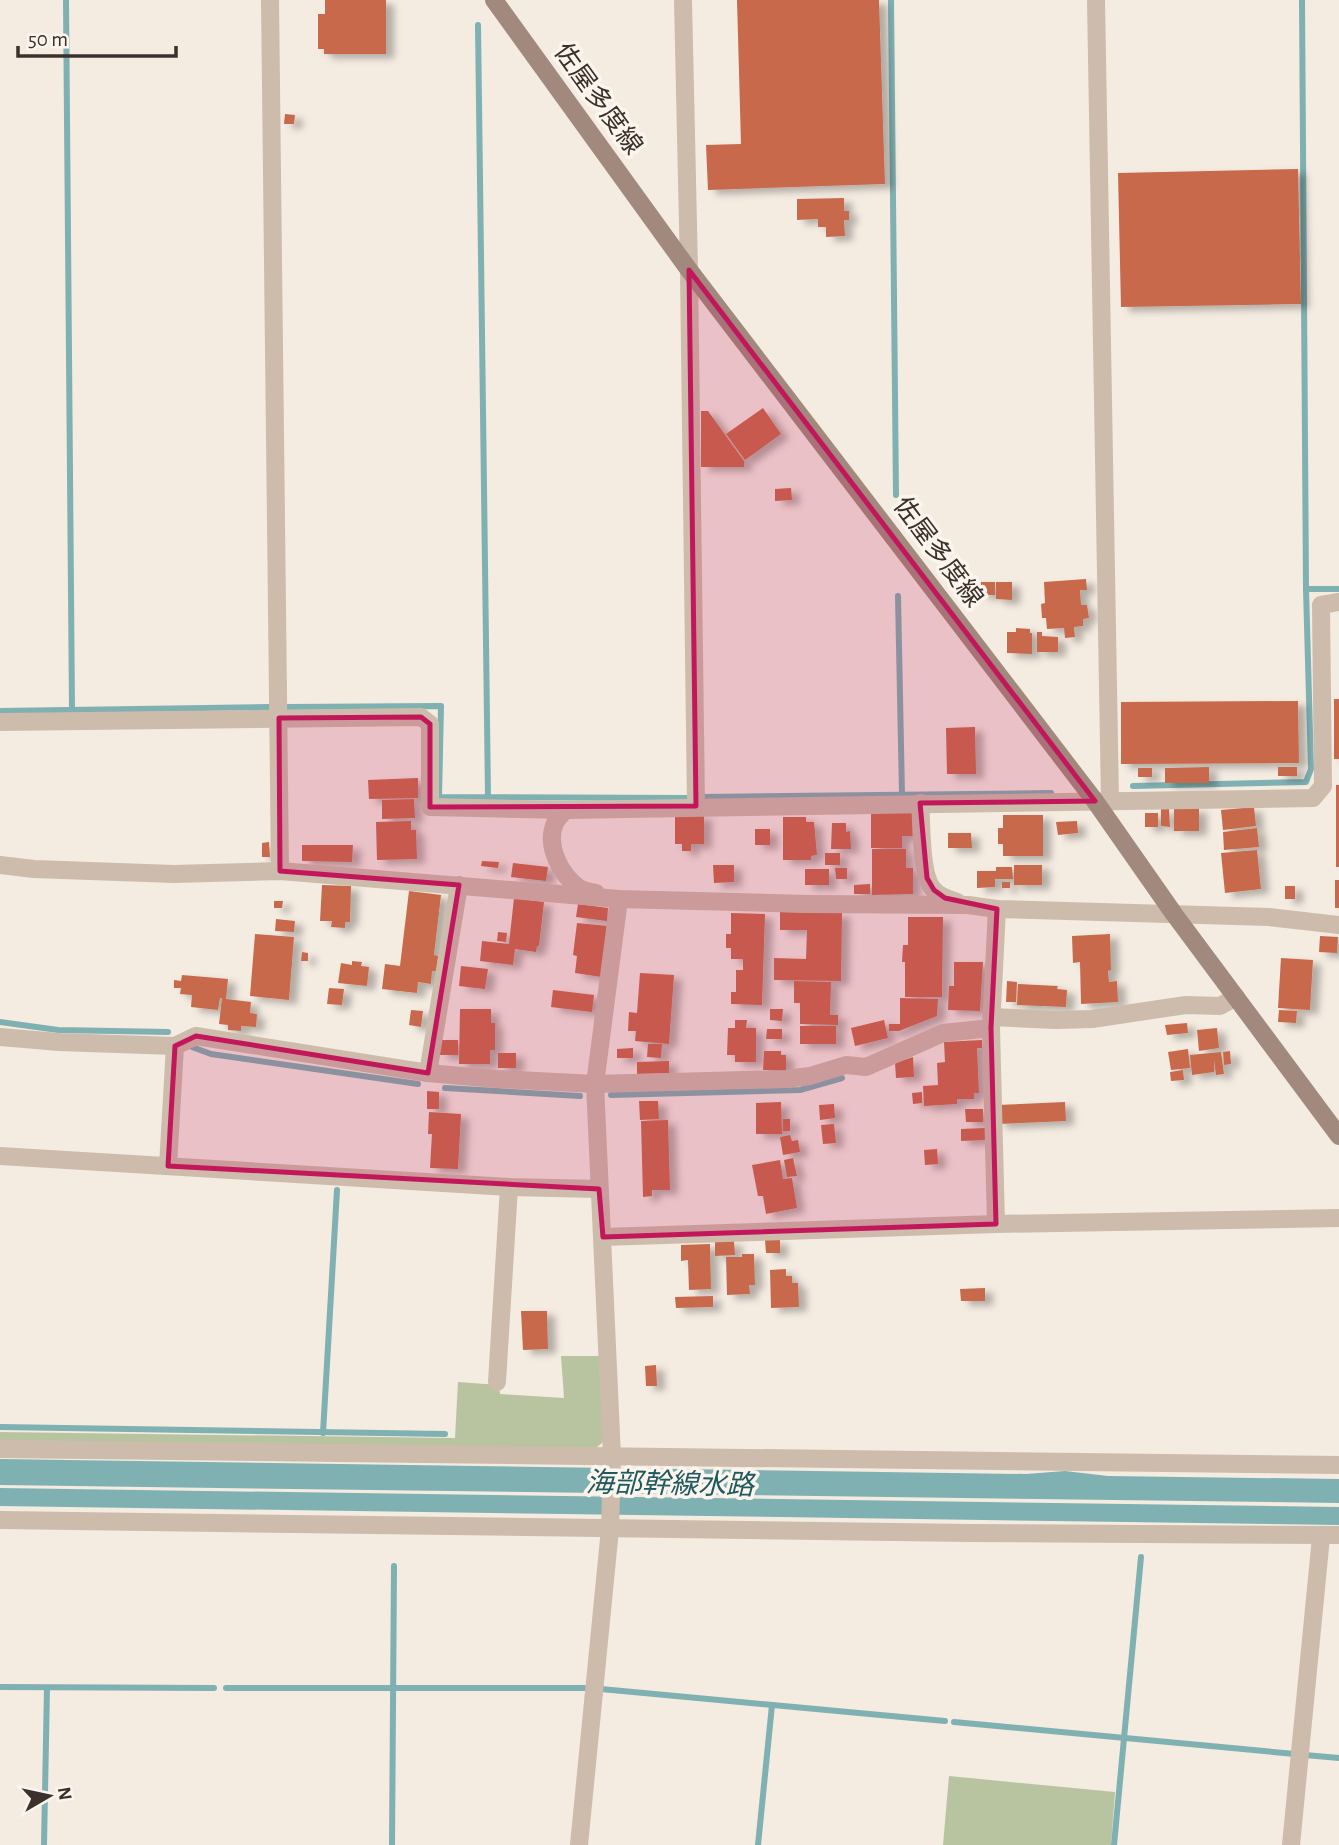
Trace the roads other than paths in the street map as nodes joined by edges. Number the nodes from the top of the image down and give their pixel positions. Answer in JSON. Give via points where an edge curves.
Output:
{"nodes":[{"id":1,"x":270,"y":0,"type":"edge"},
{"id":2,"x":494,"y":0,"type":"edge"},
{"id":3,"x":683,"y":0,"type":"edge"},
{"id":4,"x":1096,"y":0,"type":"edge"},
{"id":5,"x":689,"y":270,"type":"junction"},
{"id":6,"x":1339,"y":602,"type":"edge"},
{"id":7,"x":279,"y":718,"type":"junction"},
{"id":8,"x":0,"y":722,"type":"edge"},
{"id":9,"x":1103,"y":801,"type":"junction"},
{"id":10,"x":920,"y":803,"type":"junction"},
{"id":11,"x":695,"y":806,"type":"junction"},
{"id":12,"x":565,"y":810,"type":"junction"},
{"id":13,"x":0,"y":865,"type":"edge"},
{"id":14,"x":280,"y":871,"type":"junction"},
{"id":15,"x":459,"y":885,"type":"junction"},
{"id":16,"x":619,"y":900,"type":"junction"},
{"id":17,"x":968,"y":905,"type":"junction"},
{"id":18,"x":997,"y":909,"type":"junction"},
{"id":19,"x":1174,"y":914,"type":"junction"},
{"id":20,"x":1339,"y":925,"type":"edge"},
{"id":21,"x":1236,"y":997,"type":"junction"},
{"id":22,"x":992,"y":1022,"type":"junction"},
{"id":23,"x":0,"y":1037,"type":"edge"},
{"id":24,"x":175,"y":1046,"type":"junction"},
{"id":25,"x":428,"y":1073,"type":"junction"},
{"id":26,"x":595,"y":1084,"type":"junction"},
{"id":27,"x":1339,"y":1136,"type":"edge"},
{"id":28,"x":0,"y":1156,"type":"edge"},
{"id":29,"x":168,"y":1166,"type":"junction"},
{"id":30,"x":509,"y":1187,"type":"junction"},
{"id":31,"x":599,"y":1189,"type":"junction"},
{"id":32,"x":1339,"y":1218,"type":"edge"},
{"id":33,"x":996,"y":1224,"type":"junction"},
{"id":34,"x":603,"y":1237,"type":"junction"},
{"id":35,"x":498,"y":1382,"type":"dead end"},
{"id":36,"x":0,"y":1449,"type":"edge"},
{"id":37,"x":612,"y":1459,"type":"junction"},
{"id":38,"x":1339,"y":1465,"type":"edge"},
{"id":39,"x":0,"y":1520,"type":"edge"},
{"id":40,"x":610,"y":1524,"type":"junction"},
{"id":41,"x":1330,"y":1536,"type":"edge"},
{"id":42,"x":579,"y":1845,"type":"edge"},
{"id":43,"x":1291,"y":1845,"type":"edge"}],
"edges":[{"from":1,"to":7,"type":"street"},
{"from":2,"to":5,"type":"main road","name":"佐屋多度線"},
{"from":3,"to":5,"type":"street"},
{"from":4,"to":9,"type":"street"},
{"from":5,"to":9,"type":"main road","name":"佐屋多度線"},
{"from":5,"to":11,"type":"street"},
{"from":6,"to":9,"type":"street","via":[[1321,605],[1323,786],[1312,798]]},
{"from":7,"to":8,"type":"street"},
{"from":7,"to":12,"type":"street","via":[[421,717],[430,724],[430,807]]},
{"from":7,"to":14,"type":"street"},
{"from":9,"to":10,"type":"street"},
{"from":9,"to":19,"type":"main road","name":"佐屋多度線"},
{"from":10,"to":11,"type":"street"},
{"from":10,"to":17,"type":"street","via":[[927,878],[945,898]]},
{"from":11,"to":12,"type":"street"},
{"from":12,"to":16,"type":"street","via":[[555,824],[554,855],[581,890]]},
{"from":13,"to":14,"type":"street","via":[[174,874]]},
{"from":14,"to":15,"type":"street"},
{"from":15,"to":16,"type":"street"},
{"from":15,"to":25,"type":"street"},
{"from":16,"to":17,"type":"street"},
{"from":16,"to":26,"type":"street"},
{"from":17,"to":18,"type":"street"},
{"from":18,"to":19,"type":"street"},
{"from":18,"to":22,"type":"street"},
{"from":19,"to":20,"type":"street"},
{"from":19,"to":21,"type":"main road","name":"佐屋多度線"},
{"from":21,"to":22,"type":"street","via":[[1220,1006],[1185,1005],[1092,1019]]},
{"from":21,"to":27,"type":"main road","name":"佐屋多度線"},
{"from":22,"to":26,"type":"street","via":[[943,1034],[866,1067],[846,1065],[810,1076]]},
{"from":22,"to":33,"type":"street"},
{"from":23,"to":24,"type":"street"},
{"from":24,"to":25,"type":"street","via":[[195,1036]]},
{"from":24,"to":29,"type":"street"},
{"from":25,"to":26,"type":"street"},
{"from":26,"to":31,"type":"street"},
{"from":28,"to":29,"type":"street"},
{"from":29,"to":30,"type":"street"},
{"from":30,"to":31,"type":"street"},
{"from":30,"to":35,"type":"street"},
{"from":31,"to":34,"type":"street"},
{"from":32,"to":33,"type":"street"},
{"from":33,"to":34,"type":"street"},
{"from":34,"to":37,"type":"street"},
{"from":36,"to":37,"type":"street"},
{"from":37,"to":38,"type":"street"},
{"from":37,"to":40,"type":"street"},
{"from":39,"to":40,"type":"street"},
{"from":40,"to":41,"type":"street"},
{"from":40,"to":42,"type":"street"},
{"from":41,"to":43,"type":"street"}]}
